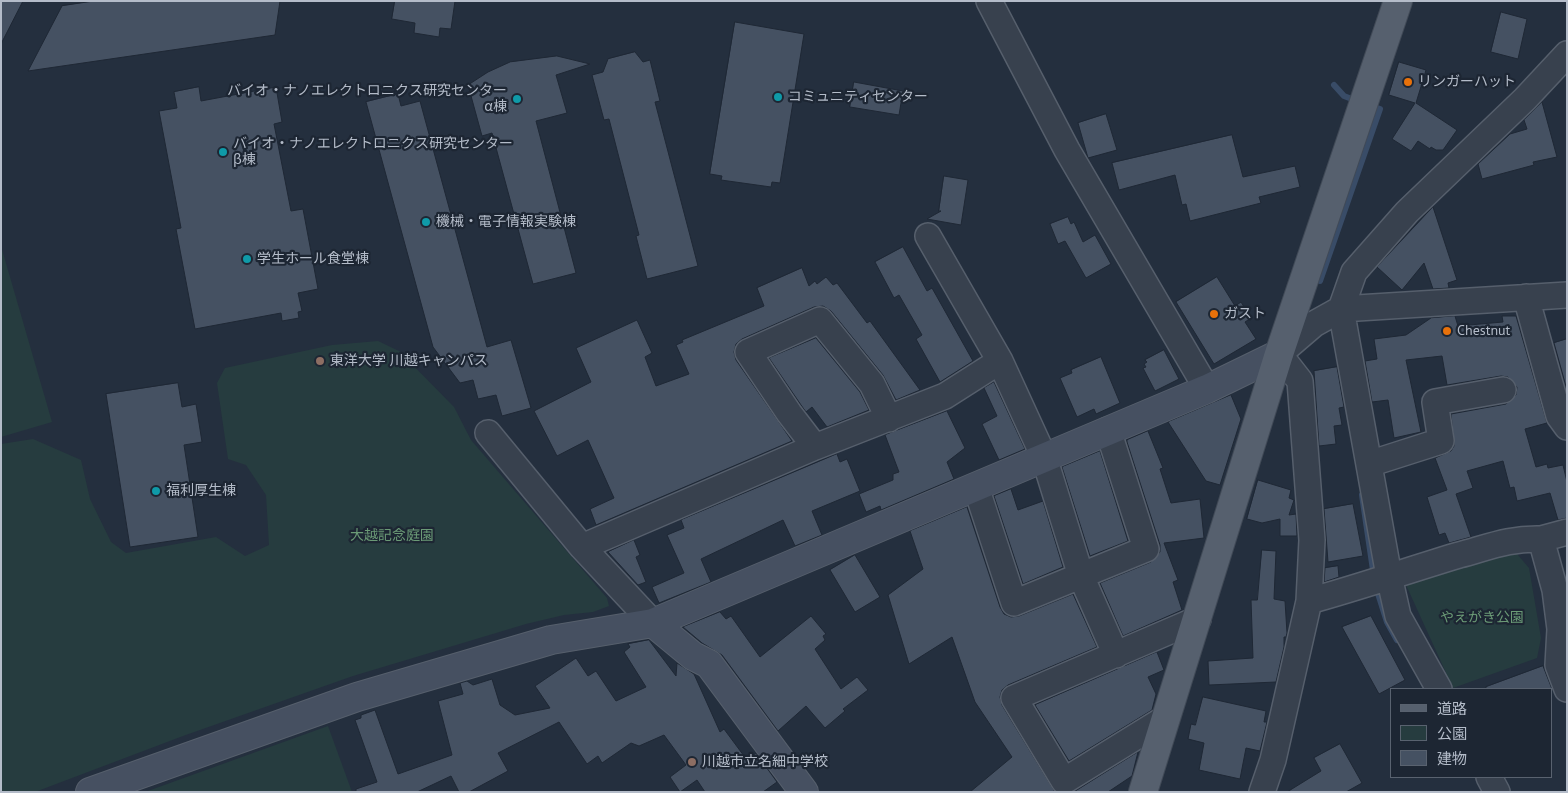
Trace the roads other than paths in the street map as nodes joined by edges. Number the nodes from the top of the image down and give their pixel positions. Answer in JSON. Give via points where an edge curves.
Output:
{"nodes":[{"id":1,"x":989,"y":1,"type":"edge"},
{"id":2,"x":1398,"y":1,"type":"edge"},
{"id":3,"x":1567,"y":54,"type":"edge"},
{"id":4,"x":928,"y":236,"type":"dead end"},
{"id":5,"x":1567,"y":295,"type":"edge"},
{"id":6,"x":1526,"y":297,"type":"junction"},
{"id":7,"x":1341,"y":309,"type":"junction"},
{"id":8,"x":1279,"y":354,"type":"junction"},
{"id":9,"x":1000,"y":362,"type":"junction"},
{"id":10,"x":1207,"y":389,"type":"junction"},
{"id":11,"x":1503,"y":390,"type":"dead end"},
{"id":12,"x":890,"y":419,"type":"junction"},
{"id":13,"x":1567,"y":427,"type":"edge"},
{"id":14,"x":1108,"y":430,"type":"junction"},
{"id":15,"x":488,"y":433,"type":"dead end"},
{"id":16,"x":815,"y":447,"type":"junction"},
{"id":17,"x":1044,"y":457,"type":"junction"},
{"id":18,"x":1369,"y":464,"type":"junction"},
{"id":19,"x":976,"y":487,"type":"junction"},
{"id":20,"x":1567,"y":532,"type":"edge"},
{"id":21,"x":1541,"y":539,"type":"junction"},
{"id":22,"x":582,"y":547,"type":"junction"},
{"id":23,"x":1081,"y":576,"type":"junction"},
{"id":24,"x":1379,"y":580,"type":"junction"},
{"id":25,"x":1309,"y":601,"type":"junction"},
{"id":26,"x":1198,"y":619,"type":"junction"},
{"id":27,"x":653,"y":623,"type":"junction"},
{"id":28,"x":1116,"y":655,"type":"junction"},
{"id":29,"x":1438,"y":688,"type":"edge"},
{"id":30,"x":1567,"y":689,"type":"edge"},
{"id":31,"x":1166,"y":718,"type":"junction"},
{"id":32,"x":1490,"y":778,"type":"edge"},
{"id":33,"x":90,"y":792,"type":"edge"},
{"id":34,"x":804,"y":792,"type":"edge"},
{"id":35,"x":1144,"y":792,"type":"edge"},
{"id":36,"x":1262,"y":792,"type":"edge"},
{"id":37,"x":1497,"y":792,"type":"edge"}],
"edges":[{"from":1,"to":10,"type":"street","via":[[1067,150]]},
{"from":2,"to":8,"type":"main road"},
{"from":3,"to":7,"type":"street","via":[[1525,99],[1407,212],[1354,272]]},
{"from":4,"to":9,"type":"street"},
{"from":5,"to":6,"type":"street"},
{"from":6,"to":7,"type":"street"},
{"from":6,"to":13,"type":"street","via":[[1558,416]]},
{"from":7,"to":8,"type":"street","via":[[1314,324]]},
{"from":7,"to":18,"type":"street"},
{"from":8,"to":10,"type":"street"},
{"from":8,"to":25,"type":"street","via":[[1300,381],[1312,540]]},
{"from":8,"to":26,"type":"main road"},
{"from":9,"to":12,"type":"street","via":[[945,396]]},
{"from":9,"to":17,"type":"street"},
{"from":10,"to":14,"type":"street"},
{"from":11,"to":18,"type":"street","via":[[1435,402],[1441,441]]},
{"from":12,"to":16,"type":"street"},
{"from":12,"to":16,"type":"street","via":[[872,384],[820,320],[748,352]]},
{"from":14,"to":17,"type":"street"},
{"from":14,"to":23,"type":"street","via":[[1146,549]]},
{"from":15,"to":22,"type":"street"},
{"from":16,"to":22,"type":"street"},
{"from":17,"to":19,"type":"street"},
{"from":17,"to":23,"type":"street"},
{"from":18,"to":24,"type":"street"},
{"from":19,"to":23,"type":"street","via":[[1014,603]]},
{"from":19,"to":27,"type":"street"},
{"from":20,"to":21,"type":"street"},
{"from":21,"to":24,"type":"street","via":[[1518,539]]},
{"from":21,"to":30,"type":"street","via":[[1560,629],[1558,665]]},
{"from":22,"to":27,"type":"street"},
{"from":23,"to":28,"type":"street"},
{"from":24,"to":25,"type":"street"},
{"from":24,"to":29,"type":"street"},
{"from":25,"to":36,"type":"street","via":[[1273,760]]},
{"from":26,"to":28,"type":"street"},
{"from":26,"to":31,"type":"main road"},
{"from":27,"to":33,"type":"street","via":[[551,640],[366,694]]},
{"from":27,"to":34,"type":"street","via":[[693,656],[709,664]]},
{"from":28,"to":31,"type":"street","via":[[1014,698],[1064,781]]},
{"from":31,"to":35,"type":"main road"},
{"from":32,"to":37,"type":"street"}]}
